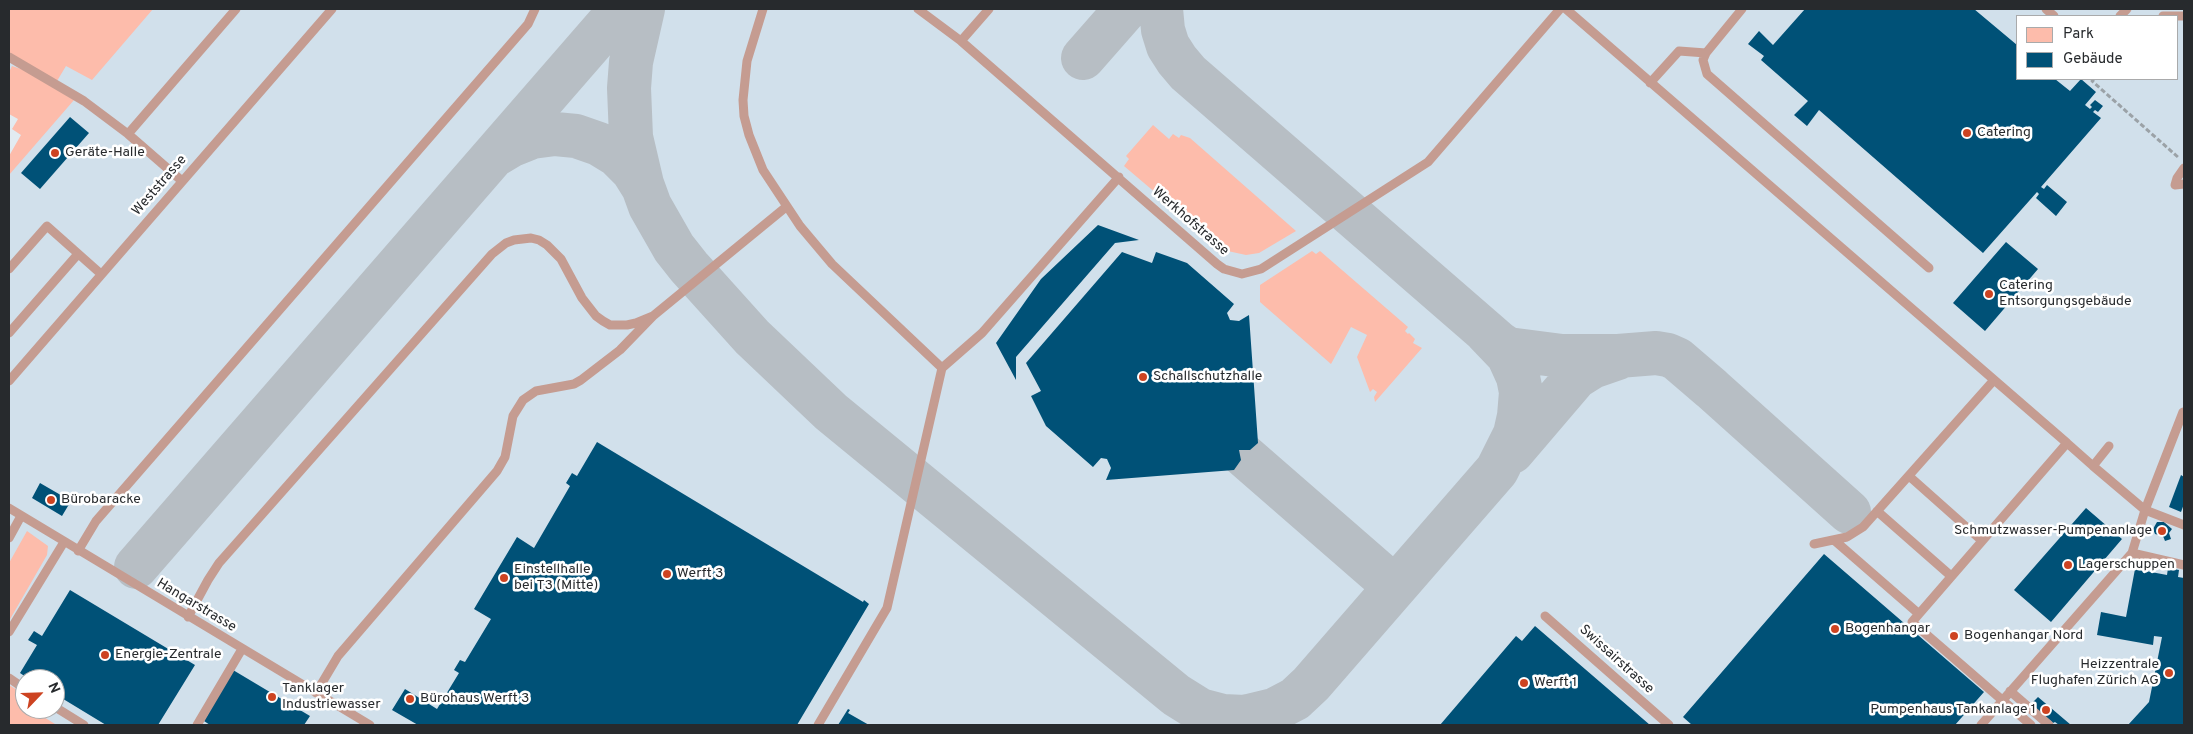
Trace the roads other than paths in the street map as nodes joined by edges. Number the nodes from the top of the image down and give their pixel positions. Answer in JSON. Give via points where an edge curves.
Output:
{"nodes":[{"id":1,"x":236,"y":9,"type":"edge"},
{"id":2,"x":332,"y":9,"type":"edge"},
{"id":3,"x":535,"y":9,"type":"edge"},
{"id":4,"x":763,"y":9,"type":"edge"},
{"id":5,"x":918,"y":9,"type":"edge"},
{"id":6,"x":989,"y":9,"type":"edge"},
{"id":7,"x":1560,"y":9,"type":"edge"},
{"id":8,"x":1566,"y":9,"type":"edge"},
{"id":9,"x":1742,"y":9,"type":"edge"},
{"id":10,"x":961,"y":41,"type":"junction"},
{"id":11,"x":1706,"y":53,"type":"junction"},
{"id":12,"x":9,"y":58,"type":"edge"},
{"id":13,"x":1650,"y":83,"type":"junction"},
{"id":14,"x":128,"y":134,"type":"junction"},
{"id":15,"x":2184,"y":168,"type":"edge"},
{"id":16,"x":1119,"y":177,"type":"junction"},
{"id":17,"x":182,"y":181,"type":"junction"},
{"id":18,"x":2184,"y":184,"type":"edge"},
{"id":19,"x":786,"y":207,"type":"junction"},
{"id":20,"x":78,"y":254,"type":"junction"},
{"id":21,"x":1929,"y":268,"type":"dead end"},
{"id":22,"x":9,"y":269,"type":"edge"},
{"id":23,"x":101,"y":274,"type":"junction"},
{"id":24,"x":653,"y":316,"type":"junction"},
{"id":25,"x":9,"y":333,"type":"edge"},
{"id":26,"x":942,"y":368,"type":"junction"},
{"id":27,"x":9,"y":380,"type":"edge"},
{"id":28,"x":1994,"y":380,"type":"junction"},
{"id":29,"x":2183,"y":412,"type":"edge"},
{"id":30,"x":2067,"y":444,"type":"junction"},
{"id":31,"x":2110,"y":446,"type":"dead end"},
{"id":32,"x":2093,"y":466,"type":"junction"},
{"id":33,"x":1908,"y":476,"type":"junction"},
{"id":34,"x":9,"y":508,"type":"edge"},
{"id":35,"x":2145,"y":510,"type":"junction"},
{"id":36,"x":1877,"y":511,"type":"junction"},
{"id":37,"x":21,"y":516,"type":"junction"},
{"id":38,"x":2184,"y":525,"type":"edge"},
{"id":39,"x":9,"y":538,"type":"edge"},
{"id":40,"x":1834,"y":540,"type":"junction"},
{"id":41,"x":1981,"y":540,"type":"junction"},
{"id":42,"x":64,"y":542,"type":"junction"},
{"id":43,"x":1814,"y":544,"type":"dead end"},
{"id":44,"x":78,"y":550,"type":"junction"},
{"id":45,"x":2132,"y":554,"type":"junction"},
{"id":46,"x":2184,"y":565,"type":"edge"},
{"id":47,"x":1951,"y":576,"type":"junction"},
{"id":48,"x":1919,"y":614,"type":"junction"},
{"id":49,"x":1545,"y":616,"type":"dead end"},
{"id":50,"x":188,"y":617,"type":"junction"},
{"id":51,"x":9,"y":632,"type":"edge"},
{"id":52,"x":242,"y":649,"type":"junction"},
{"id":53,"x":2010,"y":691,"type":"junction"},
{"id":54,"x":316,"y":693,"type":"junction"},
{"id":55,"x":2002,"y":700,"type":"junction"},
{"id":56,"x":65,"y":713,"type":"edge"},
{"id":57,"x":83,"y":725,"type":"edge"},
{"id":58,"x":197,"y":725,"type":"edge"},
{"id":59,"x":370,"y":725,"type":"edge"},
{"id":60,"x":818,"y":725,"type":"edge"},
{"id":61,"x":1669,"y":725,"type":"edge"},
{"id":62,"x":1981,"y":725,"type":"edge"},
{"id":63,"x":2031,"y":725,"type":"edge"},
{"id":64,"x":2049,"y":725,"type":"edge"}],
"edges":[{"from":1,"to":14,"type":"lane"},
{"from":2,"to":17,"type":"lane","name":"Weststrasse"},
{"from":3,"to":44,"type":"lane","via":[[528,24],[96,521]]},
{"from":4,"to":19,"type":"lane","via":[[747,61],[744,116],[755,152]]},
{"from":5,"to":10,"type":"lane","name":"Werkhofstrasse"},
{"from":6,"to":10,"type":"lane"},
{"from":7,"to":16,"type":"lane","name":"Werkhofstrasse","via":[[1428,162],[1252,273],[1233,273],[1217,264]]},
{"from":8,"to":13,"type":"lane"},
{"from":9,"to":11,"type":"lane"},
{"from":10,"to":16,"type":"lane","name":"Werkhofstrasse"},
{"from":11,"to":13,"type":"lane","via":[[1678,51]]},
{"from":11,"to":21,"type":"lane","via":[[1704,67],[1714,80]]},
{"from":12,"to":14,"type":"lane","via":[[84,100]]},
{"from":13,"to":28,"type":"lane"},
{"from":14,"to":17,"type":"lane"},
{"from":15,"to":18,"type":"lane","via":[[2175,185]]},
{"from":16,"to":26,"type":"lane","via":[[982,333]]},
{"from":17,"to":23,"type":"lane","name":"Weststrasse"},
{"from":19,"to":24,"type":"lane"},
{"from":19,"to":26,"type":"lane","via":[[854,286]]},
{"from":20,"to":22,"type":"lane","via":[[47,226]]},
{"from":20,"to":23,"type":"lane"},
{"from":20,"to":25,"type":"lane"},
{"from":23,"to":27,"type":"lane","name":"Weststrasse"},
{"from":24,"to":50,"type":"lane","via":[[627,325],[603,321],[582,298],[561,259],[547,245],[531,238],[506,243],[492,254],[219,563]]},
{"from":24,"to":54,"type":"lane","via":[[620,350],[581,380],[536,391],[523,400],[513,416],[505,457],[497,471],[338,656]]},
{"from":26,"to":60,"type":"lane","via":[[887,608]]},
{"from":28,"to":30,"type":"lane"},
{"from":28,"to":33,"type":"lane"},
{"from":29,"to":35,"type":"lane"},
{"from":30,"to":32,"type":"lane"},
{"from":30,"to":41,"type":"lane"},
{"from":31,"to":32,"type":"lane"},
{"from":32,"to":35,"type":"lane"},
{"from":33,"to":36,"type":"lane"},
{"from":33,"to":41,"type":"lane"},
{"from":34,"to":37,"type":"lane","name":"Hangarstrasse"},
{"from":35,"to":38,"type":"lane"},
{"from":35,"to":45,"type":"lane"},
{"from":36,"to":40,"type":"lane","via":[[1855,532]]},
{"from":36,"to":47,"type":"lane"},
{"from":37,"to":39,"type":"lane"},
{"from":37,"to":42,"type":"lane","name":"Hangarstrasse"},
{"from":40,"to":43,"type":"lane"},
{"from":40,"to":48,"type":"lane"},
{"from":41,"to":47,"type":"lane"},
{"from":42,"to":44,"type":"lane","name":"Hangarstrasse"},
{"from":42,"to":51,"type":"lane"},
{"from":44,"to":50,"type":"lane","name":"Hangarstrasse"},
{"from":45,"to":46,"type":"lane"},
{"from":45,"to":53,"type":"lane"},
{"from":47,"to":48,"type":"lane"},
{"from":48,"to":55,"type":"lane","via":[[1912,622]]},
{"from":49,"to":61,"type":"lane","name":"Swissairstrasse"},
{"from":50,"to":52,"type":"lane","name":"Hangarstrasse"},
{"from":52,"to":54,"type":"lane","name":"Hangarstrasse"},
{"from":52,"to":58,"type":"lane"},
{"from":53,"to":55,"type":"lane"},
{"from":53,"to":64,"type":"lane"},
{"from":54,"to":59,"type":"lane","name":"Hangarstrasse"},
{"from":55,"to":62,"type":"lane"},
{"from":55,"to":63,"type":"lane"},
{"from":56,"to":57,"type":"lane"}]}
